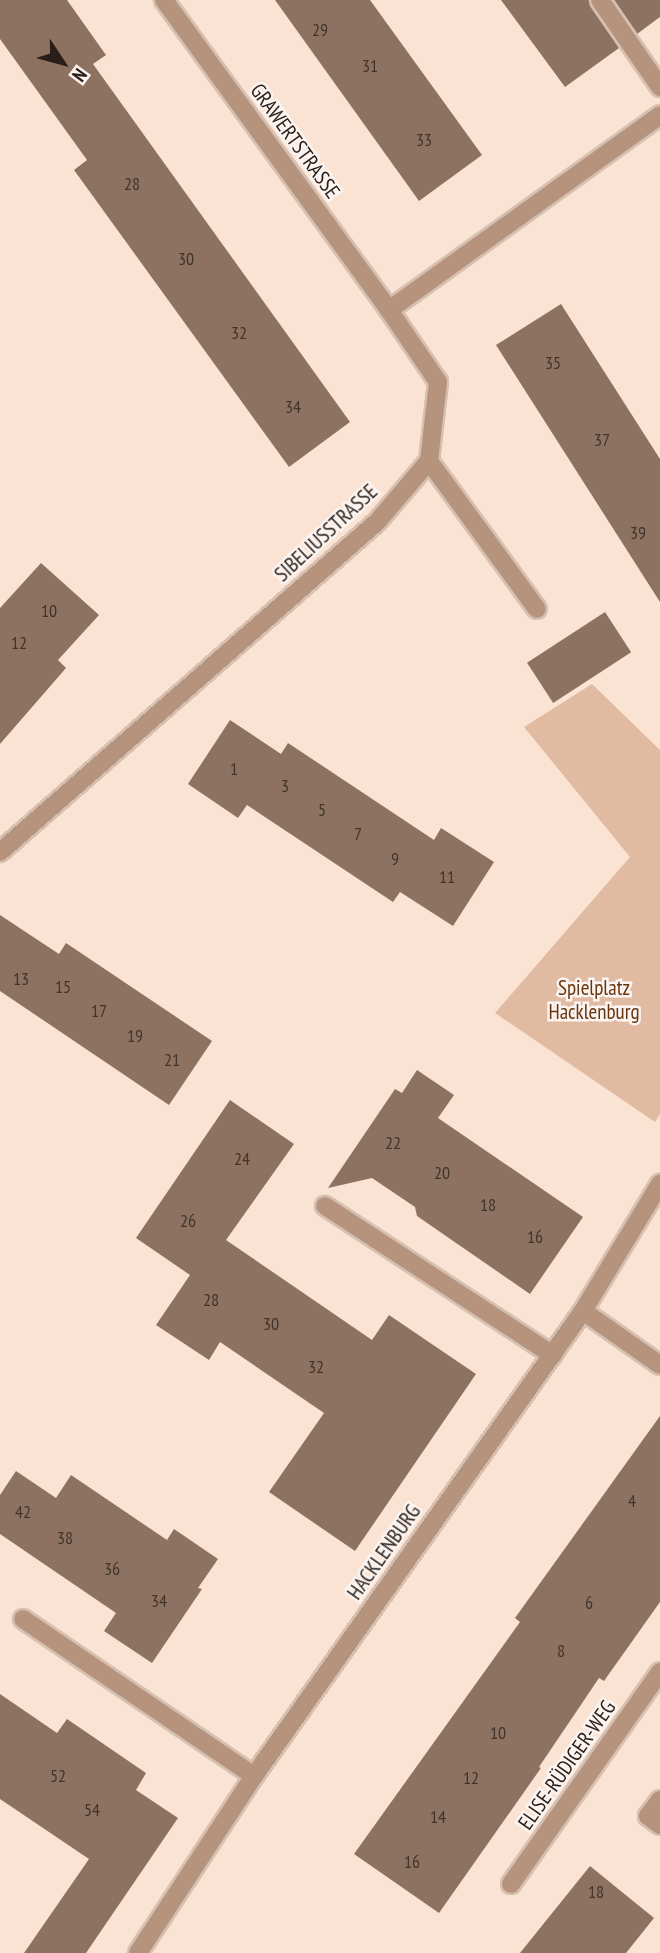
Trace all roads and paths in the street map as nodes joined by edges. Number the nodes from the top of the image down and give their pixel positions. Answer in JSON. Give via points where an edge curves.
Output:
{"nodes":[{"id":1,"x":164,"y":0,"type":"edge"},
{"id":2,"x":600,"y":0,"type":"edge"},
{"id":3,"x":660,"y":87,"type":"edge"},
{"id":4,"x":660,"y":115,"type":"edge"},
{"id":5,"x":389,"y":310,"type":"junction"},
{"id":6,"x":429,"y":461,"type":"junction"},
{"id":7,"x":537,"y":609,"type":"dead end"},
{"id":8,"x":0,"y":852,"type":"edge"},
{"id":9,"x":660,"y":1184,"type":"edge"},
{"id":10,"x":325,"y":1206,"type":"dead end"},
{"id":11,"x":583,"y":1311,"type":"junction"},
{"id":12,"x":553,"y":1355,"type":"junction"},
{"id":13,"x":660,"y":1365,"type":"edge"},
{"id":14,"x":23,"y":1619,"type":"dead end"},
{"id":15,"x":660,"y":1672,"type":"edge"},
{"id":16,"x":254,"y":1776,"type":"junction"},
{"id":17,"x":660,"y":1800,"type":"edge"},
{"id":18,"x":660,"y":1825,"type":"edge"},
{"id":19,"x":511,"y":1884,"type":"dead end"},
{"id":20,"x":138,"y":1953,"type":"edge"}],
"edges":[{"from":1,"to":5,"type":"street","name":"GRAWERTSTRASSE"},
{"from":2,"to":3,"type":"street"},
{"from":4,"to":5,"type":"street"},
{"from":5,"to":6,"type":"street","via":[[438,382]]},
{"from":6,"to":7,"type":"street"},
{"from":6,"to":8,"type":"street","name":"SIBELIUSSTRASSE","via":[[377,522]]},
{"from":9,"to":11,"type":"street","name":"HACKLENBURG"},
{"from":10,"to":12,"type":"street"},
{"from":11,"to":12,"type":"street","name":"HACKLENBURG"},
{"from":11,"to":13,"type":"street"},
{"from":12,"to":16,"type":"street","name":"HACKLENBURG"},
{"from":14,"to":16,"type":"street"},
{"from":15,"to":19,"type":"street","name":"ELISE-RÜDIGER-WEG"},
{"from":16,"to":20,"type":"street","name":"HACKLENBURG"},
{"from":17,"to":18,"type":"street","via":[[648,1816]]}]}
